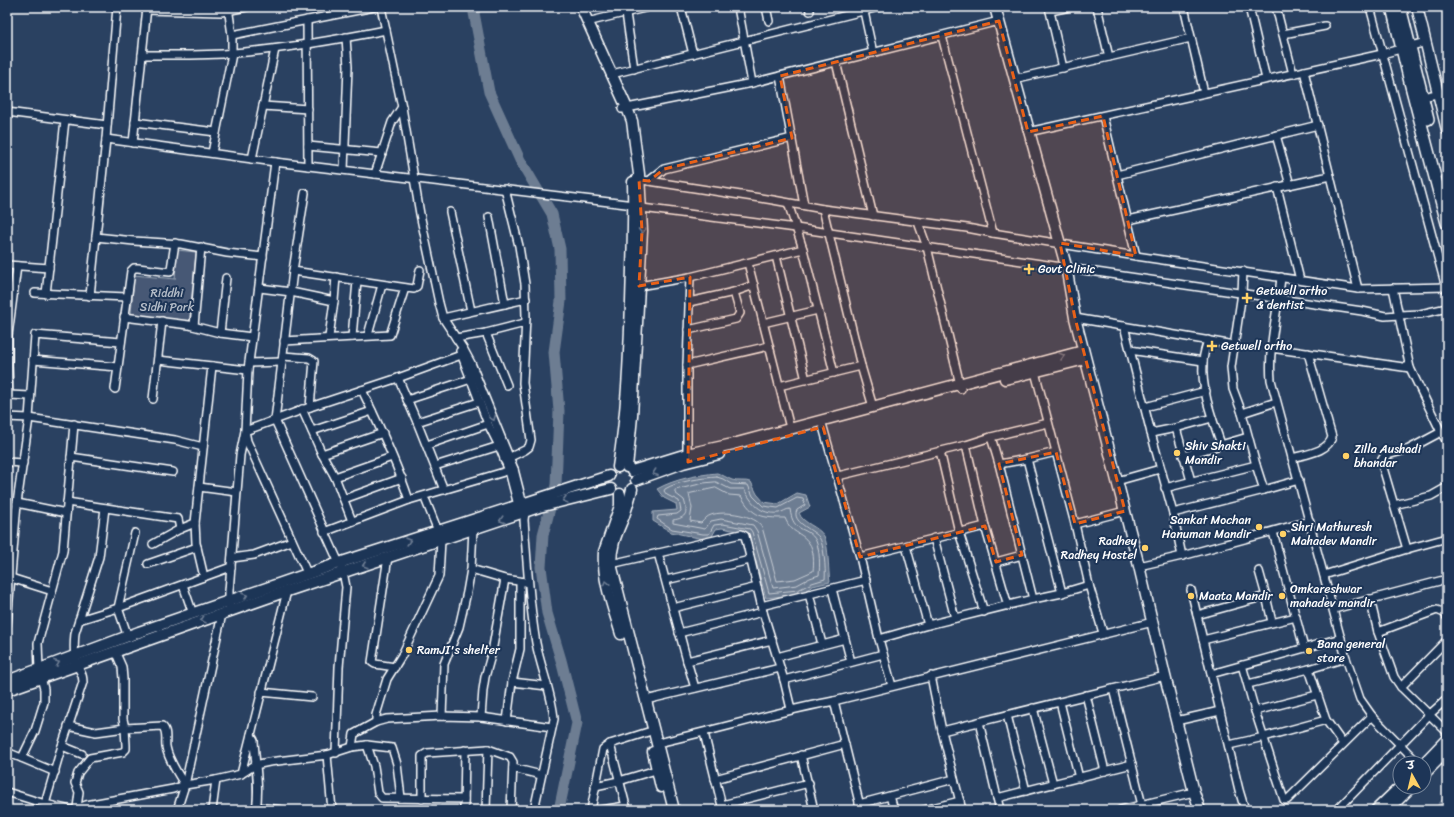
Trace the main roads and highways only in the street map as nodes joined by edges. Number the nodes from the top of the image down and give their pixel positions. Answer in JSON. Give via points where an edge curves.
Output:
{"nodes":[{"id":1,"x":1392,"y":7,"type":"edge"},
{"id":2,"x":1400,"y":7,"type":"edge"},
{"id":3,"x":1406,"y":48,"type":"junction"},
{"id":4,"x":1447,"y":192,"type":"edge"},
{"id":5,"x":1447,"y":223,"type":"edge"}],
"edges":[{"from":1,"to":3,"type":"main road"},
{"from":2,"to":3,"type":"main road"},
{"from":3,"to":4,"type":"main road"},
{"from":3,"to":5,"type":"main road"}]}
